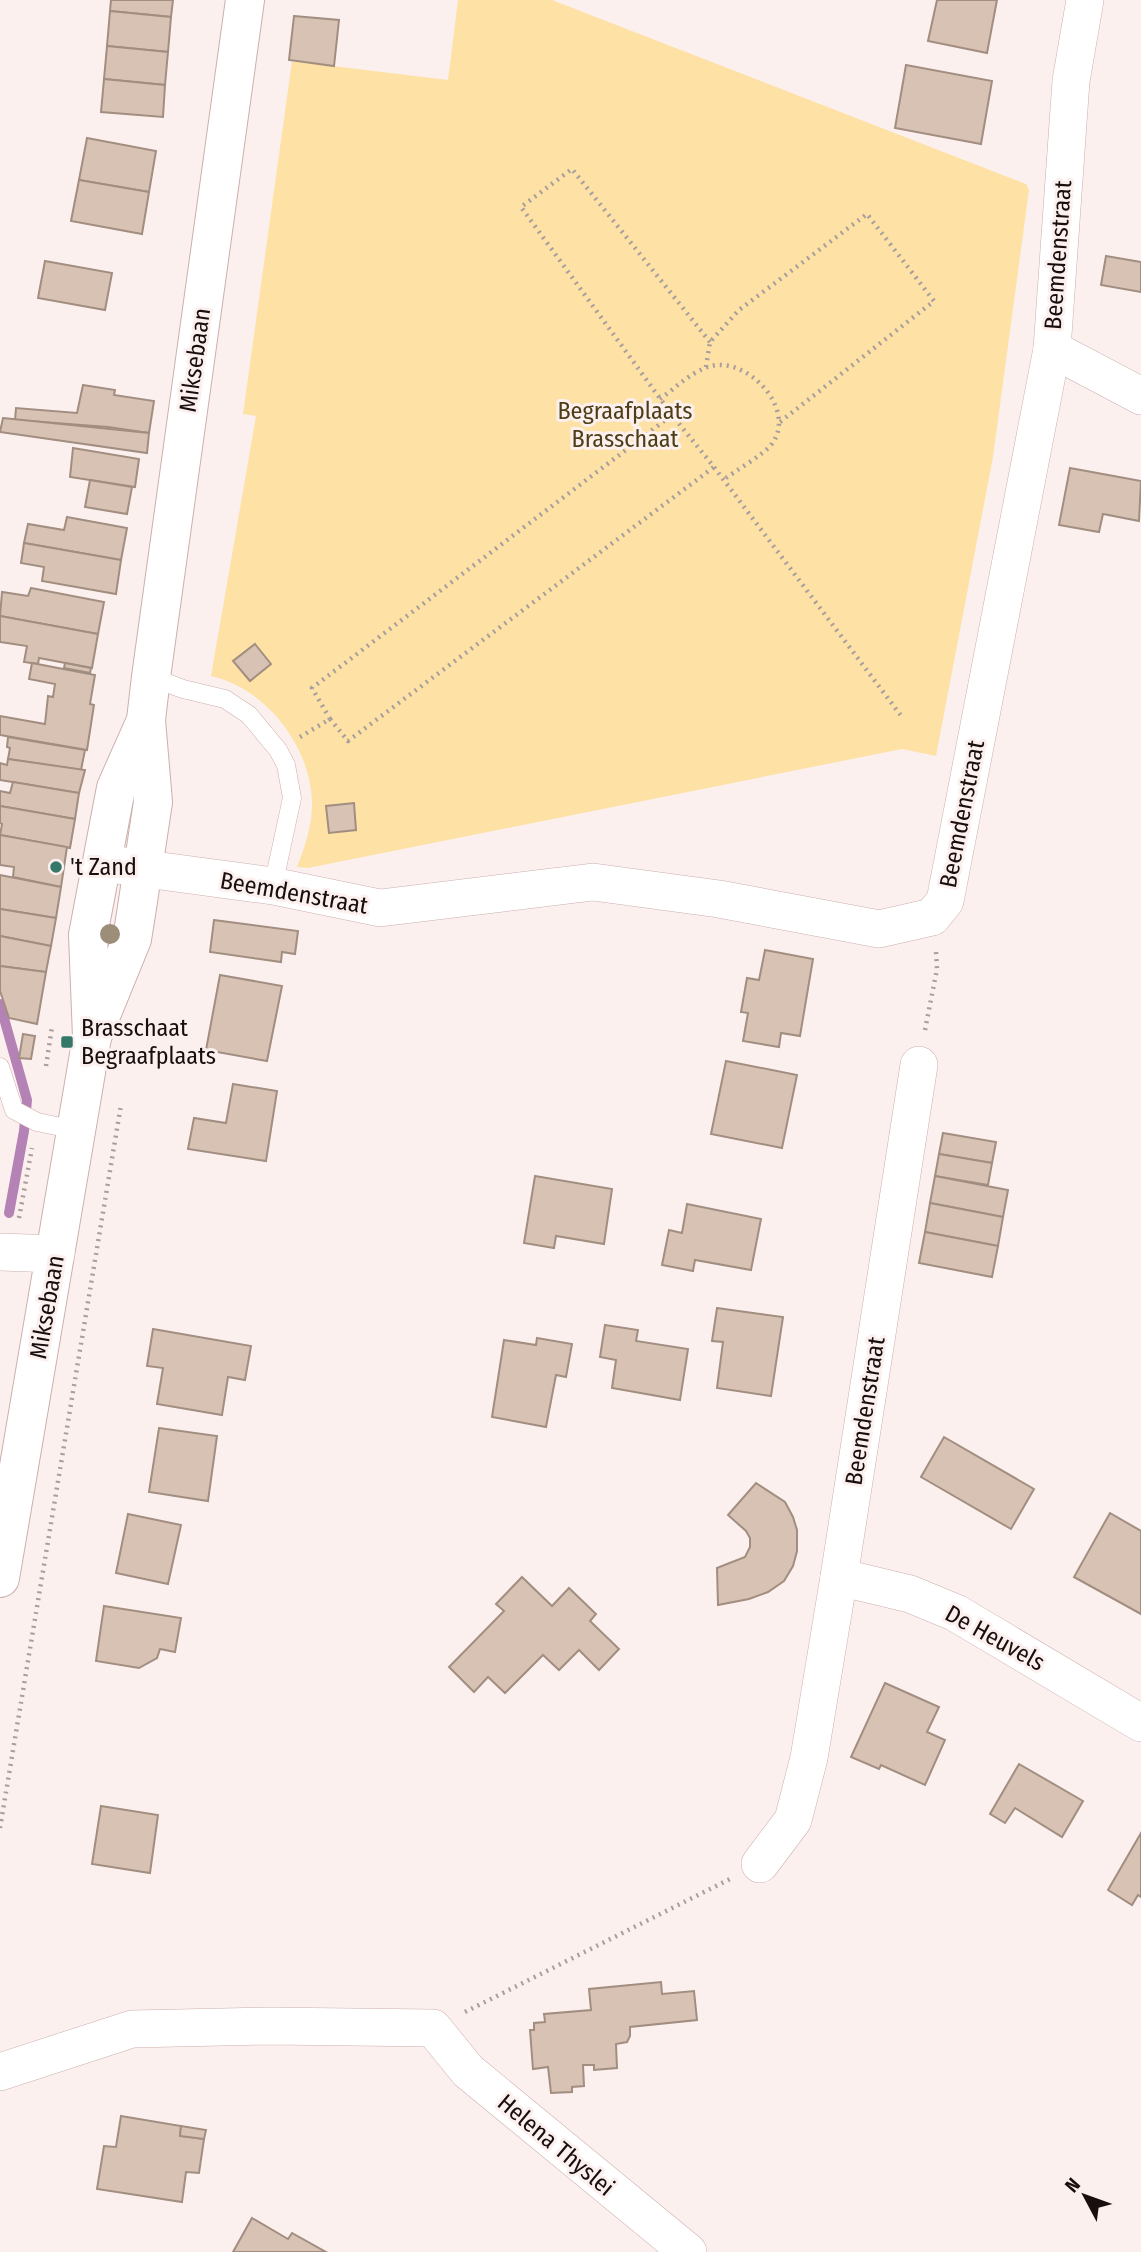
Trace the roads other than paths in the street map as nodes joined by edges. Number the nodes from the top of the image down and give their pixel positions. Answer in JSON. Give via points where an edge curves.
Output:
{"nodes":[{"id":1,"x":245,"y":0,"type":"edge"},
{"id":2,"x":1085,"y":0,"type":"edge"},
{"id":3,"x":1052,"y":349,"type":"junction"},
{"id":4,"x":1141,"y":396,"type":"edge"},
{"id":5,"x":151,"y":677,"type":"junction"},
{"id":6,"x":146,"y":720,"type":"junction"},
{"id":7,"x":102,"y":863,"type":"junction"},
{"id":8,"x":143,"y":870,"type":"junction"},
{"id":9,"x":272,"y":886,"type":"junction"},
{"id":10,"x":92,"y":1037,"type":"junction"},
{"id":11,"x":919,"y":1065,"type":"road end"},
{"id":12,"x":0,"y":1066,"type":"edge"},
{"id":13,"x":76,"y":1130,"type":"junction"},
{"id":14,"x":0,"y":1252,"type":"edge"},
{"id":15,"x":56,"y":1254,"type":"junction"},
{"id":16,"x":839,"y":1577,"type":"junction"},
{"id":17,"x":0,"y":1578,"type":"edge"},
{"id":18,"x":1141,"y":1723,"type":"edge"},
{"id":19,"x":760,"y":1864,"type":"road end"},
{"id":20,"x":0,"y":2072,"type":"edge"},
{"id":21,"x":688,"y":2252,"type":"edge"}],
"edges":[{"from":1,"to":5,"type":"street","name":"Miksebaan"},
{"from":2,"to":3,"type":"street","name":"Beemdenstraat","via":[[1071,81]]},
{"from":3,"to":4,"type":"street"},
{"from":3,"to":9,"type":"street","name":"Beemdenstraat","via":[[945,901],[932,917],[879,929],[719,899],[593,882],[380,908]]},
{"from":5,"to":6,"type":"street","name":"Miksebaan"},
{"from":5,"to":9,"type":"lane","via":[[225,699],[249,715],[278,750],[292,798]]},
{"from":6,"to":7,"type":"street","name":"Miksebaan","via":[[116,788]]},
{"from":6,"to":8,"type":"street","name":"Miksebaan","via":[[153,802]]},
{"from":7,"to":8,"type":"street","name":"Beemdenstraat"},
{"from":7,"to":10,"type":"street","name":"Miksebaan","via":[[88,935]]},
{"from":8,"to":9,"type":"street","name":"Beemdenstraat"},
{"from":8,"to":10,"type":"street","name":"Miksebaan","via":[[131,939]]},
{"from":10,"to":13,"type":"street","name":"Miksebaan"},
{"from":11,"to":16,"type":"street","name":"Beemdenstraat"},
{"from":12,"to":13,"type":"lane","via":[[14,1110],[37,1122]]},
{"from":13,"to":15,"type":"street","name":"Miksebaan"},
{"from":14,"to":15,"type":"street"},
{"from":15,"to":17,"type":"street","name":"Miksebaan"},
{"from":16,"to":18,"type":"street","name":"De Heuvels","via":[[910,1594],[956,1613]]},
{"from":16,"to":19,"type":"street","name":"Beemdenstraat","via":[[809,1758],[793,1820]]},
{"from":20,"to":21,"type":"street","name":"Helena Thyslei","via":[[132,2029],[433,2028],[468,2071]]}]}
